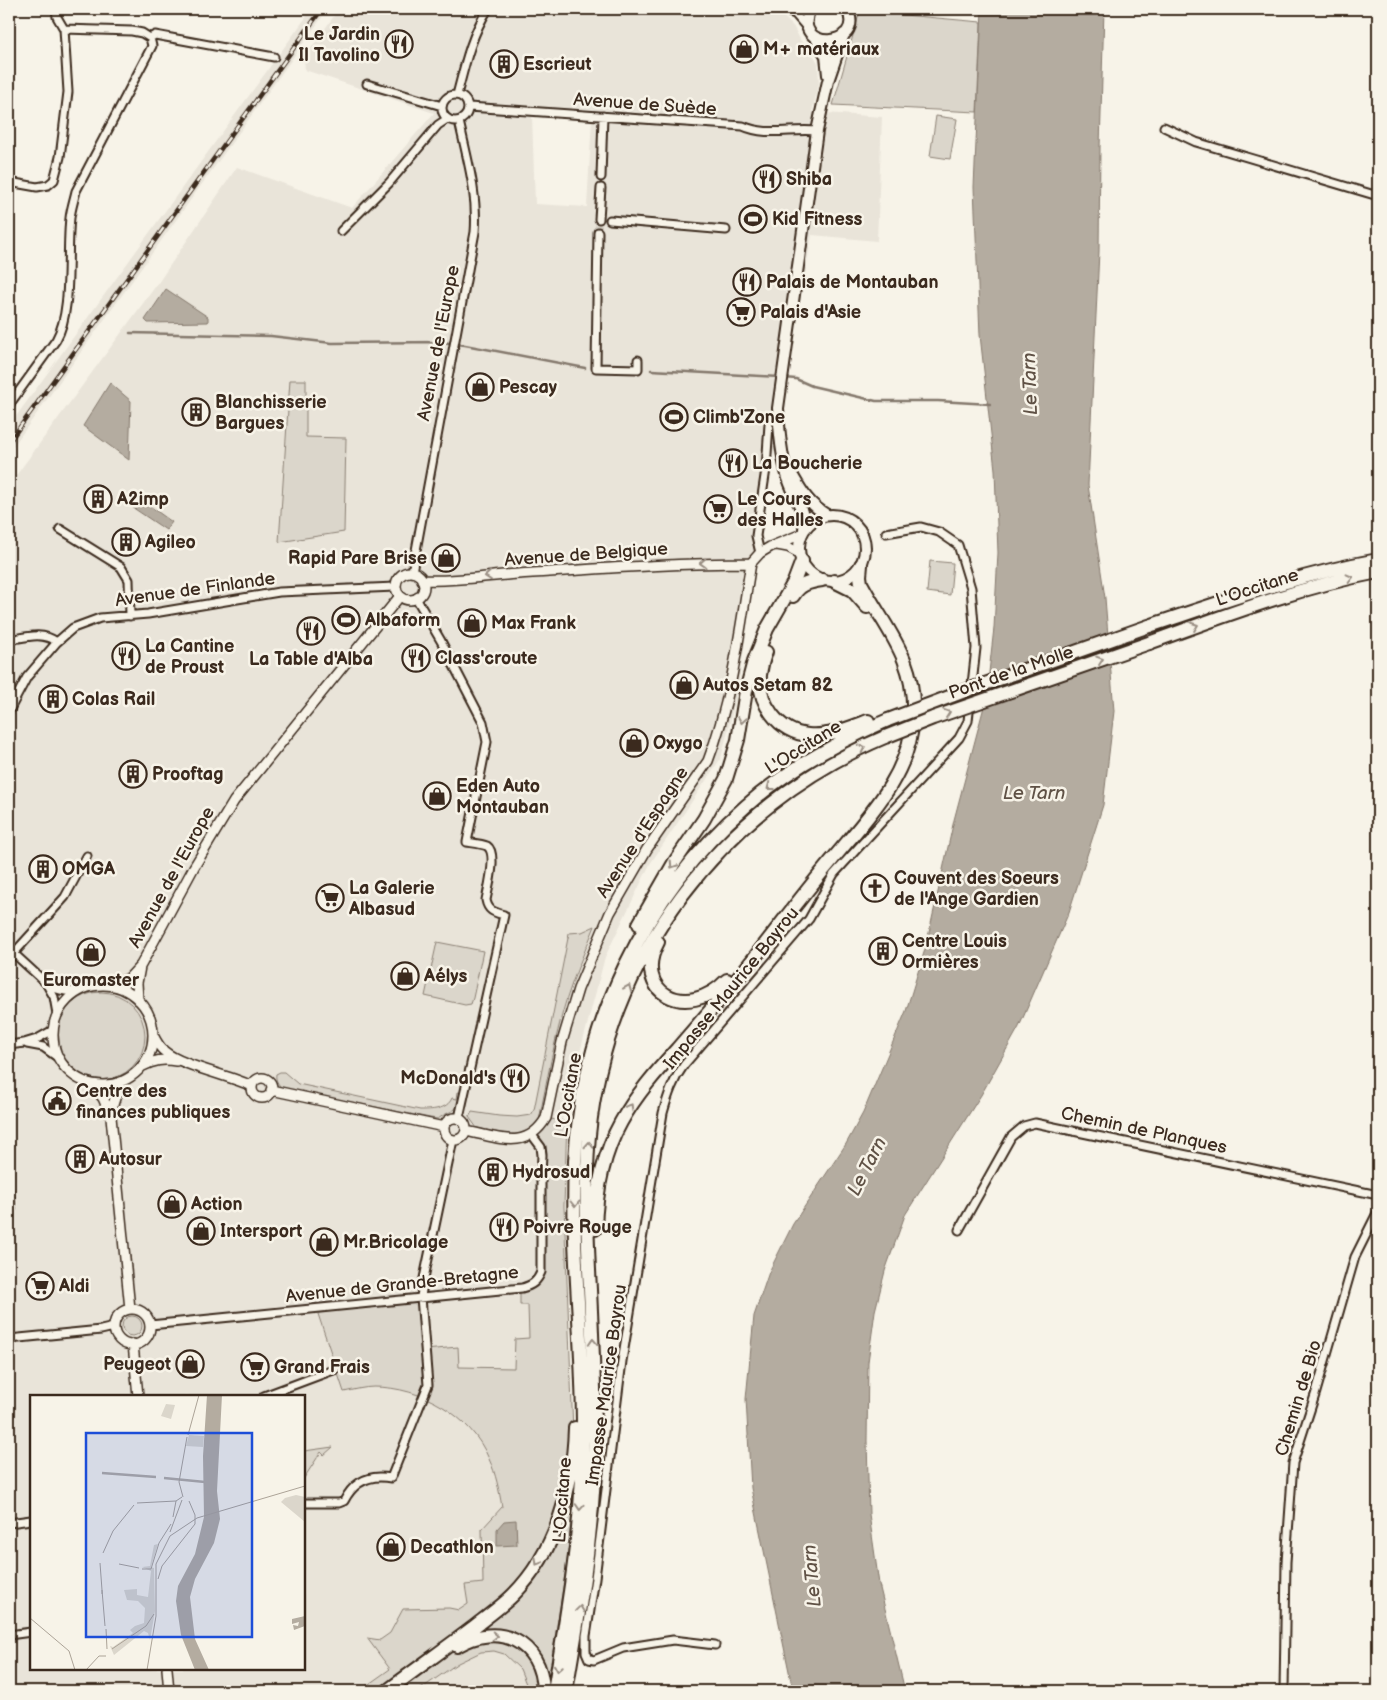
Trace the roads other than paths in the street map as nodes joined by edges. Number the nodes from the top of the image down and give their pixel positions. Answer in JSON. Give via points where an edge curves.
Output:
{"nodes":[{"id":1,"x":56,"y":9,"type":"edge"},
{"id":2,"x":488,"y":9,"type":"edge"},
{"id":3,"x":780,"y":9,"type":"edge"},
{"id":4,"x":810,"y":9,"type":"edge"},
{"id":5,"x":849,"y":12,"type":"edge"},
{"id":6,"x":64,"y":29,"type":"junction"},
{"id":7,"x":813,"y":34,"type":"junction"},
{"id":8,"x":844,"y":34,"type":"junction"},
{"id":9,"x":150,"y":38,"type":"junction"},
{"id":10,"x":274,"y":56,"type":"dead end"},
{"id":11,"x":828,"y":81,"type":"junction"},
{"id":12,"x":367,"y":84,"type":"dead end"},
{"id":13,"x":457,"y":95,"type":"junction"},
{"id":14,"x":442,"y":106,"type":"junction"},
{"id":15,"x":469,"y":107,"type":"junction"},
{"id":16,"x":603,"y":116,"type":"junction"},
{"id":17,"x":447,"y":119,"type":"junction"},
{"id":18,"x":459,"y":121,"type":"junction"},
{"id":19,"x":1164,"y":127,"type":"dead end"},
{"id":20,"x":817,"y":131,"type":"junction"},
{"id":21,"x":601,"y":177,"type":"dead end"},
{"id":22,"x":9,"y":182,"type":"edge"},
{"id":23,"x":600,"y":188,"type":"dead end"},
{"id":24,"x":1378,"y":196,"type":"edge"},
{"id":25,"x":599,"y":219,"type":"dead end"},
{"id":26,"x":610,"y":220,"type":"dead end"},
{"id":27,"x":726,"y":230,"type":"dead end"},
{"id":28,"x":341,"y":231,"type":"dead end"},
{"id":29,"x":598,"y":232,"type":"tunnel mouth"},
{"id":30,"x":638,"y":360,"type":"dead end"},
{"id":31,"x":9,"y":404,"type":"edge"},
{"id":32,"x":769,"y":424,"type":"dead end"},
{"id":33,"x":784,"y":457,"type":"junction"},
{"id":34,"x":827,"y":515,"type":"junction"},
{"id":35,"x":60,"y":529,"type":"dead end"},
{"id":36,"x":803,"y":532,"type":"junction"},
{"id":37,"x":886,"y":533,"type":"dead end"},
{"id":38,"x":777,"y":545,"type":"junction"},
{"id":39,"x":760,"y":553,"type":"junction"},
{"id":40,"x":800,"y":557,"type":"junction"},
{"id":41,"x":1378,"y":560,"type":"edge"},
{"id":42,"x":751,"y":563,"type":"junction"},
{"id":43,"x":861,"y":565,"type":"junction"},
{"id":44,"x":412,"y":572,"type":"junction"},
{"id":45,"x":1378,"y":572,"type":"edge"},
{"id":46,"x":422,"y":580,"type":"junction"},
{"id":47,"x":828,"y":580,"type":"junction"},
{"id":48,"x":395,"y":587,"type":"junction"},
{"id":49,"x":400,"y":596,"type":"junction"},
{"id":50,"x":416,"y":598,"type":"junction"},
{"id":51,"x":130,"y":616,"type":"junction"},
{"id":52,"x":1149,"y":626,"type":"joint"},
{"id":53,"x":9,"y":640,"type":"edge"},
{"id":54,"x":57,"y":642,"type":"junction"},
{"id":55,"x":1149,"y":643,"type":"joint"},
{"id":56,"x":9,"y":711,"type":"edge"},
{"id":57,"x":888,"y":716,"type":"junction"},
{"id":58,"x":885,"y":738,"type":"joint"},
{"id":59,"x":717,"y":852,"type":"junction"},
{"id":60,"x":87,"y":856,"type":"dead end"},
{"id":61,"x":11,"y":951,"type":"edge"},
{"id":62,"x":141,"y":965,"type":"junction"},
{"id":63,"x":46,"y":983,"type":"junction"},
{"id":64,"x":112,"y":986,"type":"junction"},
{"id":65,"x":80,"y":990,"type":"junction"},
{"id":66,"x":138,"y":1000,"type":"junction"},
{"id":67,"x":609,"y":1001,"type":"junction"},
{"id":68,"x":57,"y":1014,"type":"junction"},
{"id":69,"x":52,"y":1030,"type":"junction"},
{"id":70,"x":153,"y":1035,"type":"junction"},
{"id":71,"x":24,"y":1044,"type":"junction"},
{"id":72,"x":9,"y":1045,"type":"edge"},
{"id":73,"x":57,"y":1057,"type":"junction"},
{"id":74,"x":181,"y":1061,"type":"junction"},
{"id":75,"x":142,"y":1067,"type":"junction"},
{"id":76,"x":118,"y":1083,"type":"junction"},
{"id":77,"x":92,"y":1085,"type":"junction"},
{"id":78,"x":252,"y":1086,"type":"junction"},
{"id":79,"x":271,"y":1090,"type":"junction"},
{"id":80,"x":110,"y":1116,"type":"junction"},
{"id":81,"x":459,"y":1118,"type":"junction"},
{"id":82,"x":444,"y":1127,"type":"junction"},
{"id":83,"x":466,"y":1131,"type":"junction"},
{"id":84,"x":532,"y":1135,"type":"junction"},
{"id":85,"x":453,"y":1140,"type":"junction"},
{"id":86,"x":9,"y":1191,"type":"edge"},
{"id":87,"x":1378,"y":1195,"type":"edge"},
{"id":88,"x":11,"y":1208,"type":"dead end"},
{"id":89,"x":1378,"y":1211,"type":"edge"},
{"id":90,"x":959,"y":1230,"type":"dead end"},
{"id":91,"x":578,"y":1293,"type":"junction"},
{"id":92,"x":421,"y":1297,"type":"junction"},
{"id":93,"x":591,"y":1306,"type":"junction"},
{"id":94,"x":130,"y":1309,"type":"junction"},
{"id":95,"x":150,"y":1325,"type":"junction"},
{"id":96,"x":114,"y":1327,"type":"junction"},
{"id":97,"x":9,"y":1339,"type":"edge"},
{"id":98,"x":133,"y":1344,"type":"junction"},
{"id":99,"x":336,"y":1369,"type":"dead end"},
{"id":100,"x":138,"y":1395,"type":"edge"},
{"id":101,"x":267,"y":1395,"type":"edge"},
{"id":102,"x":305,"y":1503,"type":"edge"},
{"id":103,"x":30,"y":1520,"type":"edge"},
{"id":104,"x":9,"y":1523,"type":"edge"},
{"id":105,"x":30,"y":1632,"type":"edge"},
{"id":106,"x":9,"y":1634,"type":"edge"},
{"id":107,"x":715,"y":1645,"type":"dead end"},
{"id":108,"x":167,"y":1670,"type":"edge"},
{"id":109,"x":169,"y":1691,"type":"edge"},
{"id":110,"x":387,"y":1691,"type":"edge"},
{"id":111,"x":394,"y":1691,"type":"edge"},
{"id":112,"x":543,"y":1691,"type":"edge"},
{"id":113,"x":554,"y":1691,"type":"edge"},
{"id":114,"x":566,"y":1691,"type":"edge"},
{"id":115,"x":1284,"y":1691,"type":"edge"}],
"edges":[{"from":1,"to":6,"type":"street"},
{"from":2,"to":13,"type":"street","via":[[470,45]]},
{"from":3,"to":7,"type":"street","via":[[795,14]]},
{"from":4,"to":7,"type":"main road","via":[[806,19]]},
{"from":5,"to":8,"type":"main road"},
{"from":6,"to":9,"type":"street","via":[[132,31]]},
{"from":6,"to":22,"type":"street","via":[[68,92],[54,180],[37,187]]},
{"from":7,"to":8,"type":"main road","via":[[828,41]]},
{"from":7,"to":11,"type":"main road","via":[[826,56]]},
{"from":8,"to":11,"type":"main road"},
{"from":9,"to":10,"type":"street","via":[[155,34]]},
{"from":9,"to":31,"type":"street","via":[[152,46],[76,191],[70,216],[65,314],[61,331]]},
{"from":11,"to":20,"type":"main road"},
{"from":12,"to":14,"type":"street"},
{"from":13,"to":14,"type":"street","via":[[446,99]]},
{"from":13,"to":15,"type":"street","via":[[466,100]]},
{"from":14,"to":17,"type":"street"},
{"from":15,"to":16,"type":"street","name":"Avenue de Suède"},
{"from":15,"to":18,"type":"street","via":[[466,116]]},
{"from":16,"to":20,"type":"street","name":"Avenue de Suède","via":[[743,126],[778,132]]},
{"from":16,"to":21,"type":"street"},
{"from":17,"to":18,"type":"street"},
{"from":17,"to":28,"type":"street"},
{"from":18,"to":44,"type":"street","name":"Avenue de l'Europe","via":[[476,213],[472,251]]},
{"from":19,"to":24,"type":"street","via":[[1196,142]]},
{"from":20,"to":33,"type":"main road","via":[[778,408]]},
{"from":23,"to":25,"type":"street"},
{"from":26,"to":27,"type":"street"},
{"from":29,"to":30,"type":"street","via":[[596,368],[638,369]]},
{"from":32,"to":39,"type":"street","via":[[756,536]]},
{"from":33,"to":34,"type":"main road","via":[[809,502]]},
{"from":33,"to":36,"type":"main road","via":[[786,473],[804,517]]},
{"from":34,"to":36,"type":"main road","via":[[814,520]]},
{"from":34,"to":43,"type":"main road","via":[[845,518],[860,529],[866,552]]},
{"from":35,"to":51,"type":"street","via":[[121,567],[128,580]]},
{"from":36,"to":38,"type":"street"},
{"from":36,"to":40,"type":"main road"},
{"from":37,"to":107,"type":"street","name":"Impasse Maurice Bayrou","via":[[921,527],[939,532],[958,545],[971,588],[976,648],[968,721],[959,738],[834,874],[809,920],[676,1077],[663,1113],[622,1361],[586,1652],[594,1660],[623,1648],[673,1640]]},
{"from":38,"to":39,"type":"street"},
{"from":38,"to":40,"type":"street","via":[[788,547]]},
{"from":39,"to":42,"type":"street"},
{"from":40,"to":47,"type":"main road","via":[[810,572]]},
{"from":40,"to":67,"type":"highway","one_way":true,"via":[[794,582],[754,661],[738,740],[726,779],[656,892],[624,952]]},
{"from":41,"to":52,"type":"highway","name":"L'Occitane","via":[[1310,574]]},
{"from":42,"to":46,"type":"street","name":"Avenue de Belgique","one_way":true},
{"from":42,"to":84,"type":"street","name":"Avenue d'Espagne","via":[[725,710],[713,748],[708,761],[647,849],[610,913],[578,989],[564,1033],[546,1118]]},
{"from":43,"to":47,"type":"main road","via":[[847,578]]},
{"from":93,"to":43,"type":"highway","one_way":true,"via":[[597,1198],[605,1160],[620,1124],[640,1092],[736,980],[868,816],[889,788],[905,754],[913,716],[910,680],[898,644],[861,583]]},
{"from":44,"to":46,"type":"street"},
{"from":44,"to":48,"type":"street","via":[[400,575]]},
{"from":55,"to":45,"type":"highway","name":"L'Occitane","one_way":true,"via":[[1259,603]]},
{"from":46,"to":50,"type":"street","via":[[424,588]]},
{"from":47,"to":57,"type":"highway","via":[[804,583],[794,592],[768,645],[760,674],[766,706],[776,720],[793,731],[808,735],[828,734]]},
{"from":47,"to":59,"type":"highway","via":[[852,590],[861,598],[895,655],[904,680],[908,717],[900,752],[884,784],[867,807],[726,981],[707,996],[684,1001],[674,999],[663,993],[657,984],[651,965],[652,956]]},
{"from":48,"to":49,"type":"street"},
{"from":48,"to":51,"type":"street","name":"Avenue de Finlande","via":[[280,592]]},
{"from":49,"to":50,"type":"street","via":[[408,600]]},
{"from":49,"to":62,"type":"street","name":"Avenue de l'Europe","via":[[234,801]]},
{"from":50,"to":81,"type":"street","via":[[486,731],[487,742],[467,842],[487,846],[492,852],[487,907],[504,915]]},
{"from":51,"to":54,"type":"street","name":"Avenue de Finlande","via":[[88,622],[73,628]]},
{"from":52,"to":57,"type":"highway","name":"Pont de la Molle","bridge":true},
{"from":53,"to":54,"type":"street","via":[[39,635],[49,636]]},
{"from":54,"to":56,"type":"street","name":"Avenue de Finlande","via":[[27,677]]},
{"from":58,"to":55,"type":"highway","name":"Pont de la Molle","one_way":true,"bridge":true},
{"from":57,"to":67,"type":"highway","name":"L'Occitane","one_way":true,"via":[[803,764],[730,822],[698,855],[648,922]]},
{"from":59,"to":58,"type":"highway","name":"L'Occitane","one_way":true,"via":[[784,793],[839,759]]},
{"from":93,"to":59,"type":"highway","name":"L'Occitane","one_way":true,"via":[[587,1211],[589,1135],[607,1043],[641,958],[675,903]]},
{"from":60,"to":61,"type":"street","via":[[65,897]]},
{"from":61,"to":63,"type":"street"},
{"from":62,"to":64,"type":"street","name":"Avenue de l'Europe","via":[[129,978]]},
{"from":62,"to":66,"type":"street","name":"Avenue de l'Europe","via":[[136,983]]},
{"from":63,"to":65,"type":"street","via":[[70,993]]},
{"from":63,"to":68,"type":"street","via":[[54,997]]},
{"from":64,"to":65,"type":"street"},
{"from":64,"to":66,"type":"street"},
{"from":65,"to":68,"type":"street","via":[[63,1004]]},
{"from":66,"to":70,"type":"street","via":[[149,1016]]},
{"from":67,"to":91,"type":"highway","name":"L'Occitane","one_way":true,"via":[[584,1088],[577,1143]]},
{"from":68,"to":69,"type":"street"},
{"from":69,"to":71,"type":"street"},
{"from":69,"to":73,"type":"street"},
{"from":70,"to":74,"type":"street","via":[[163,1050]]},
{"from":70,"to":75,"type":"street","via":[[152,1046]]},
{"from":71,"to":72,"type":"street"},
{"from":71,"to":73,"type":"street","via":[[43,1047]]},
{"from":73,"to":77,"type":"street","via":[[66,1070]]},
{"from":74,"to":75,"type":"street","via":[[159,1060]]},
{"from":74,"to":78,"type":"street"},
{"from":75,"to":76,"type":"street"},
{"from":76,"to":77,"type":"street"},
{"from":76,"to":80,"type":"street"},
{"from":77,"to":80,"type":"street","via":[[103,1098]]},
{"from":78,"to":79,"type":"street","via":[[254,1093],[261,1097]]},
{"from":78,"to":79,"type":"street","via":[[263,1078],[270,1083]]},
{"from":79,"to":82,"type":"street"},
{"from":80,"to":94,"type":"street"},
{"from":81,"to":82,"type":"street","via":[[449,1119]]},
{"from":81,"to":83,"type":"street","via":[[465,1123]]},
{"from":82,"to":85,"type":"street","via":[[445,1134]]},
{"from":83,"to":84,"type":"street","via":[[503,1139],[521,1140]]},
{"from":83,"to":85,"type":"street","via":[[460,1139]]},
{"from":84,"to":92,"type":"street","name":"Avenue de Grande-Bretagne","via":[[541,1147],[542,1155],[541,1272],[538,1280],[522,1288]]},
{"from":85,"to":92,"type":"street"},
{"from":86,"to":88,"type":"street"},
{"from":87,"to":90,"type":"street","name":"Chemin de Planques","via":[[1035,1123],[1024,1126],[1011,1137]]},
{"from":89,"to":115,"type":"street","name":"Chemin de Bio","via":[[1355,1257],[1293,1463],[1286,1562]]},
{"from":91,"to":110,"type":"highway","one_way":true,"via":[[573,1457],[567,1491],[553,1535],[536,1567],[514,1594]]},
{"from":91,"to":113,"type":"highway","name":"L'Occitane","one_way":true,"via":[[583,1400],[582,1478],[574,1570]]},
{"from":92,"to":95,"type":"street","name":"Avenue de Grande-Bretagne"},
{"from":92,"to":102,"type":"street","via":[[428,1386],[391,1478],[375,1476],[360,1482],[340,1503]]},
{"from":114,"to":93,"type":"highway","name":"L'Occitane","one_way":true,"via":[[586,1562],[594,1484]]},
{"from":94,"to":95,"type":"street","via":[[141,1311]]},
{"from":94,"to":96,"type":"street","via":[[117,1317]]},
{"from":95,"to":98,"type":"street","via":[[147,1336]]},
{"from":96,"to":97,"type":"street"},
{"from":96,"to":98,"type":"street","via":[[122,1342]]},
{"from":98,"to":100,"type":"street"},
{"from":99,"to":101,"type":"street"},
{"from":103,"to":104,"type":"street"},
{"from":105,"to":106,"type":"street"},
{"from":108,"to":109,"type":"street"},
{"from":111,"to":112,"type":"highway","one_way":true,"via":[[461,1643],[495,1634],[512,1638],[536,1659]]}]}
